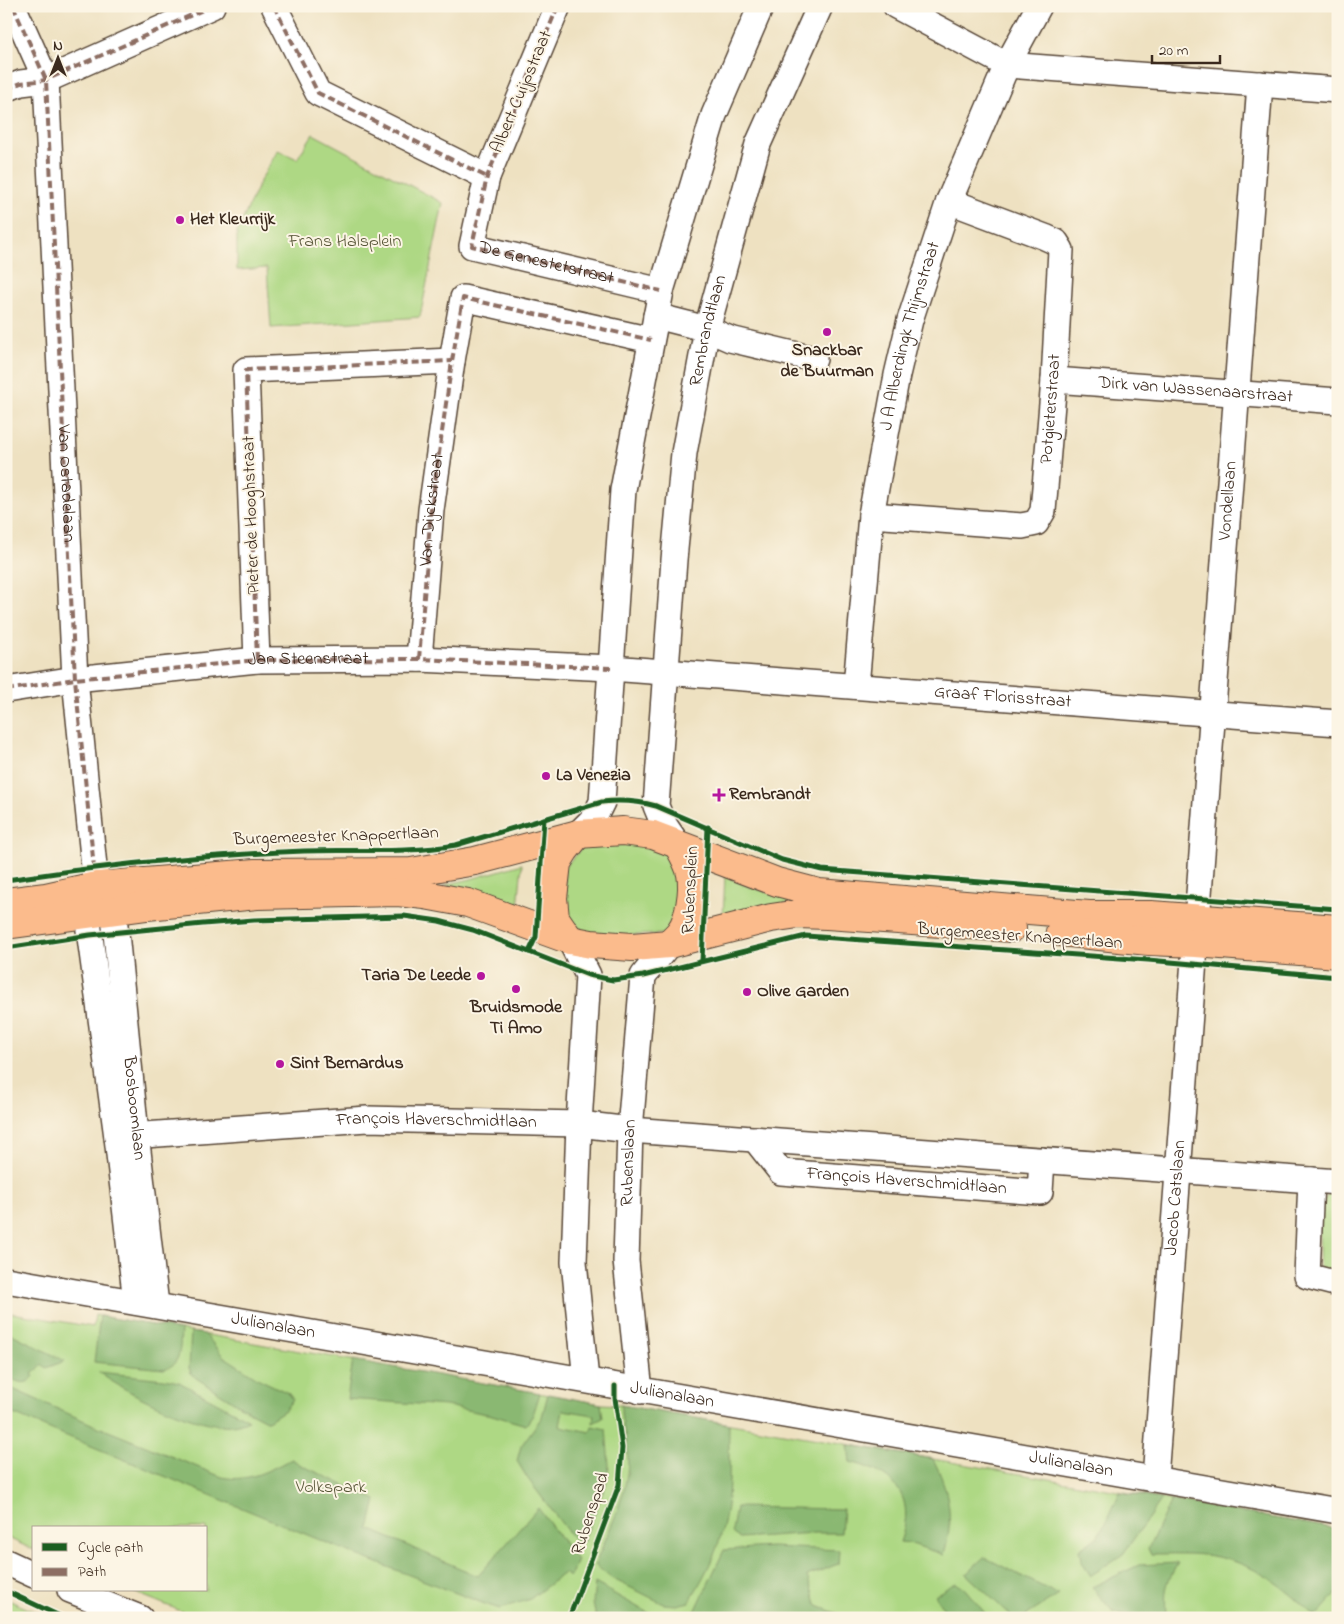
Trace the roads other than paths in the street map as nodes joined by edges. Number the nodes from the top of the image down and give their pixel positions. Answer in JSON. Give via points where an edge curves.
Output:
{"nodes":[{"id":1,"x":13,"y":6,"type":"edge"},
{"id":2,"x":212,"y":6,"type":"edge"},
{"id":3,"x":274,"y":6,"type":"edge"},
{"id":4,"x":558,"y":6,"type":"edge"},
{"id":5,"x":761,"y":6,"type":"edge"},
{"id":6,"x":820,"y":6,"type":"edge"},
{"id":7,"x":896,"y":6,"type":"edge"},
{"id":8,"x":1039,"y":6,"type":"edge"},
{"id":9,"x":1007,"y":65,"type":"junction"},
{"id":10,"x":46,"y":80,"type":"junction"},
{"id":11,"x":1260,"y":84,"type":"junction"},
{"id":12,"x":6,"y":89,"type":"edge"},
{"id":13,"x":1338,"y":90,"type":"edge"},
{"id":14,"x":486,"y":178,"type":"junction"},
{"id":15,"x":949,"y":200,"type":"junction"},
{"id":16,"x":661,"y":291,"type":"junction"},
{"id":17,"x":654,"y":328,"type":"junction"},
{"id":18,"x":707,"y":328,"type":"junction"},
{"id":19,"x":814,"y":359,"type":"dead end"},
{"id":20,"x":452,"y":361,"type":"junction"},
{"id":21,"x":1054,"y":380,"type":"junction"},
{"id":22,"x":1236,"y":393,"type":"junction"},
{"id":23,"x":1338,"y":401,"type":"edge"},
{"id":24,"x":871,"y":515,"type":"junction"},
{"id":25,"x":419,"y":659,"type":"junction"},
{"id":26,"x":257,"y":660,"type":"junction"},
{"id":27,"x":611,"y":668,"type":"junction"},
{"id":28,"x":667,"y":672,"type":"junction"},
{"id":29,"x":75,"y":680,"type":"junction"},
{"id":30,"x":856,"y":686,"type":"junction"},
{"id":31,"x":6,"y":690,"type":"edge"},
{"id":32,"x":1213,"y":713,"type":"junction"},
{"id":33,"x":1338,"y":723,"type":"edge"},
{"id":34,"x":578,"y":834,"type":"junction"},
{"id":35,"x":678,"y":845,"type":"junction"},
{"id":36,"x":96,"y":886,"type":"junction"},
{"id":37,"x":6,"y":902,"type":"edge"},
{"id":38,"x":100,"y":913,"type":"junction"},
{"id":39,"x":6,"y":924,"type":"edge"},
{"id":40,"x":1338,"y":929,"type":"edge"},
{"id":41,"x":1197,"y":930,"type":"junction"},
{"id":42,"x":570,"y":940,"type":"junction"},
{"id":43,"x":669,"y":944,"type":"junction"},
{"id":44,"x":1338,"y":954,"type":"edge"},
{"id":45,"x":579,"y":1124,"type":"junction"},
{"id":46,"x":630,"y":1130,"type":"junction"},
{"id":47,"x":127,"y":1136,"type":"junction"},
{"id":48,"x":1179,"y":1170,"type":"junction"},
{"id":49,"x":1311,"y":1180,"type":"junction"},
{"id":50,"x":1338,"y":1182,"type":"edge"},
{"id":51,"x":6,"y":1280,"type":"edge"},
{"id":52,"x":1338,"y":1284,"type":"edge"},
{"id":53,"x":146,"y":1303,"type":"junction"},
{"id":54,"x":586,"y":1380,"type":"junction"},
{"id":55,"x":640,"y":1391,"type":"junction"},
{"id":56,"x":1155,"y":1478,"type":"junction"},
{"id":57,"x":1338,"y":1511,"type":"edge"},
{"id":58,"x":6,"y":1562,"type":"edge"},
{"id":59,"x":32,"y":1574,"type":"edge"},
{"id":60,"x":75,"y":1592,"type":"edge"},
{"id":61,"x":140,"y":1618,"type":"edge"}],
"edges":[{"from":1,"to":10,"type":"street"},
{"from":2,"to":10,"type":"street"},
{"from":3,"to":14,"type":"street","via":[[318,93]]},
{"from":4,"to":14,"type":"street","name":"Albert Cuijpstraat"},
{"from":5,"to":16,"type":"street","via":[[714,114]]},
{"from":6,"to":18,"type":"street","name":"Rembrandtlaan","via":[[758,144]]},
{"from":7,"to":9,"type":"street"},
{"from":8,"to":9,"type":"street","name":"J A Alberdingk Thijmstraat"},
{"from":9,"to":11,"type":"street"},
{"from":9,"to":15,"type":"street","name":"J A Alberdingk Thijmstraat"},
{"from":10,"to":12,"type":"street","via":[[21,82]]},
{"from":10,"to":29,"type":"street","name":"Van Ostadelaan"},
{"from":11,"to":13,"type":"street"},
{"from":11,"to":22,"type":"street","name":"Vondellaan"},
{"from":14,"to":16,"type":"street","name":"De Genestetstraat","via":[[472,246]]},
{"from":15,"to":21,"type":"street","name":"Potgieterstraat","via":[[1045,237],[1056,242],[1061,250]]},
{"from":15,"to":24,"type":"street","name":"J A Alberdingk Thijmstraat","via":[[910,320]]},
{"from":16,"to":17,"type":"street"},
{"from":17,"to":18,"type":"street"},
{"from":17,"to":20,"type":"street","via":[[463,298]]},
{"from":17,"to":27,"type":"street","via":[[624,490]]},
{"from":18,"to":19,"type":"street","via":[[730,339]]},
{"from":18,"to":28,"type":"street","name":"Rembrandtlaan","via":[[684,453]]},
{"from":20,"to":25,"type":"street","name":"Van Dijckstraat","via":[[431,510]]},
{"from":20,"to":26,"type":"street","name":"Pieter de Hooghstraat","via":[[246,370]]},
{"from":21,"to":22,"type":"street","name":"Dirk van Wassenaarstraat"},
{"from":21,"to":24,"type":"street","name":"Potgieterstraat","via":[[1043,511],[1036,523],[1022,526]]},
{"from":22,"to":23,"type":"street","name":"Dirk van Wassenaarstraat"},
{"from":22,"to":32,"type":"street","name":"Vondellaan"},
{"from":24,"to":30,"type":"street","name":"J A Alberdingk Thijmstraat"},
{"from":25,"to":26,"type":"street","name":"Jan Steenstraat"},
{"from":25,"to":27,"type":"street","name":"Jan Steenstraat"},
{"from":26,"to":29,"type":"street","name":"Jan Steenstraat"},
{"from":27,"to":28,"type":"street"},
{"from":27,"to":34,"type":"street","via":[[602,802],[594,818]]},
{"from":28,"to":30,"type":"street","name":"Graaf Florisstraat"},
{"from":28,"to":35,"type":"street","name":"Rembrandtlaan","via":[[656,806],[663,824]]},
{"from":29,"to":31,"type":"street","name":"Jan Steenstraat"},
{"from":29,"to":36,"type":"street","name":"Van Ostadelaan"},
{"from":30,"to":32,"type":"street","name":"Graaf Florisstraat"},
{"from":32,"to":33,"type":"street","name":"Graaf Florisstraat"},
{"from":32,"to":41,"type":"street","name":"Vondellaan"},
{"from":34,"to":35,"type":"main road","name":"Rubensplein","via":[[623,831],[653,835]]},
{"from":34,"to":36,"type":"main road","name":"Burgemeester Knappertlaan","via":[[476,861],[411,872],[255,873]]},
{"from":34,"to":42,"type":"main road","via":[[557,863],[553,898],[555,918]]},
{"from":35,"to":41,"type":"main road","name":"Burgemeester Knappertlaan","via":[[777,882],[819,893],[1089,915],[1151,915]]},
{"from":35,"to":43,"type":"main road","name":"Rubensplein","via":[[691,876],[690,907],[687,920]]},
{"from":36,"to":37,"type":"main road","name":"Burgemeester Knappertlaan"},
{"from":36,"to":38,"type":"street"},
{"from":38,"to":39,"type":"main road"},
{"from":38,"to":42,"type":"main road","via":[[257,895],[398,892],[425,894],[468,904]]},
{"from":38,"to":47,"type":"street","name":"Bosboomlaan"},
{"from":40,"to":41,"type":"main road","name":"Burgemeester Knappertlaan"},
{"from":41,"to":43,"type":"main road","name":"Burgemeester Knappertlaan","via":[[1149,941],[1094,934],[798,914]]},
{"from":41,"to":44,"type":"main road","name":"Burgemeester Knappertlaan"},
{"from":41,"to":48,"type":"street","name":"Jacob Catslaan"},
{"from":42,"to":43,"type":"main road","name":"Rubensplein","via":[[632,947]]},
{"from":42,"to":45,"type":"street","via":[[588,974]]},
{"from":43,"to":46,"type":"street","name":"Rubenslaan","via":[[643,976]]},
{"from":45,"to":46,"type":"street","name":"François Haverschmidtlaan"},
{"from":45,"to":47,"type":"street","name":"François Haverschmidtlaan","via":[[367,1119]]},
{"from":45,"to":54,"type":"street","via":[[574,1262]]},
{"from":46,"to":48,"type":"street","name":"François Haverschmidtlaan","via":[[755,1139],[781,1172],[1040,1192],[1042,1160]]},
{"from":46,"to":55,"type":"street","name":"Rubenslaan","via":[[626,1261]]},
{"from":47,"to":53,"type":"street","name":"Bosboomlaan"},
{"from":48,"to":49,"type":"street","name":"François Haverschmidtlaan"},
{"from":48,"to":56,"type":"street","name":"Jacob Catslaan"},
{"from":49,"to":50,"type":"street","name":"François Haverschmidtlaan"},
{"from":49,"to":52,"type":"street","via":[[1307,1276]]},
{"from":51,"to":53,"type":"street","name":"Julianalaan"},
{"from":53,"to":54,"type":"street","name":"Julianalaan"},
{"from":54,"to":55,"type":"street","name":"Julianalaan"},
{"from":55,"to":56,"type":"street","name":"Julianalaan"},
{"from":56,"to":57,"type":"street","name":"Julianalaan"},
{"from":58,"to":59,"type":"street"},
{"from":60,"to":61,"type":"street"}]}
